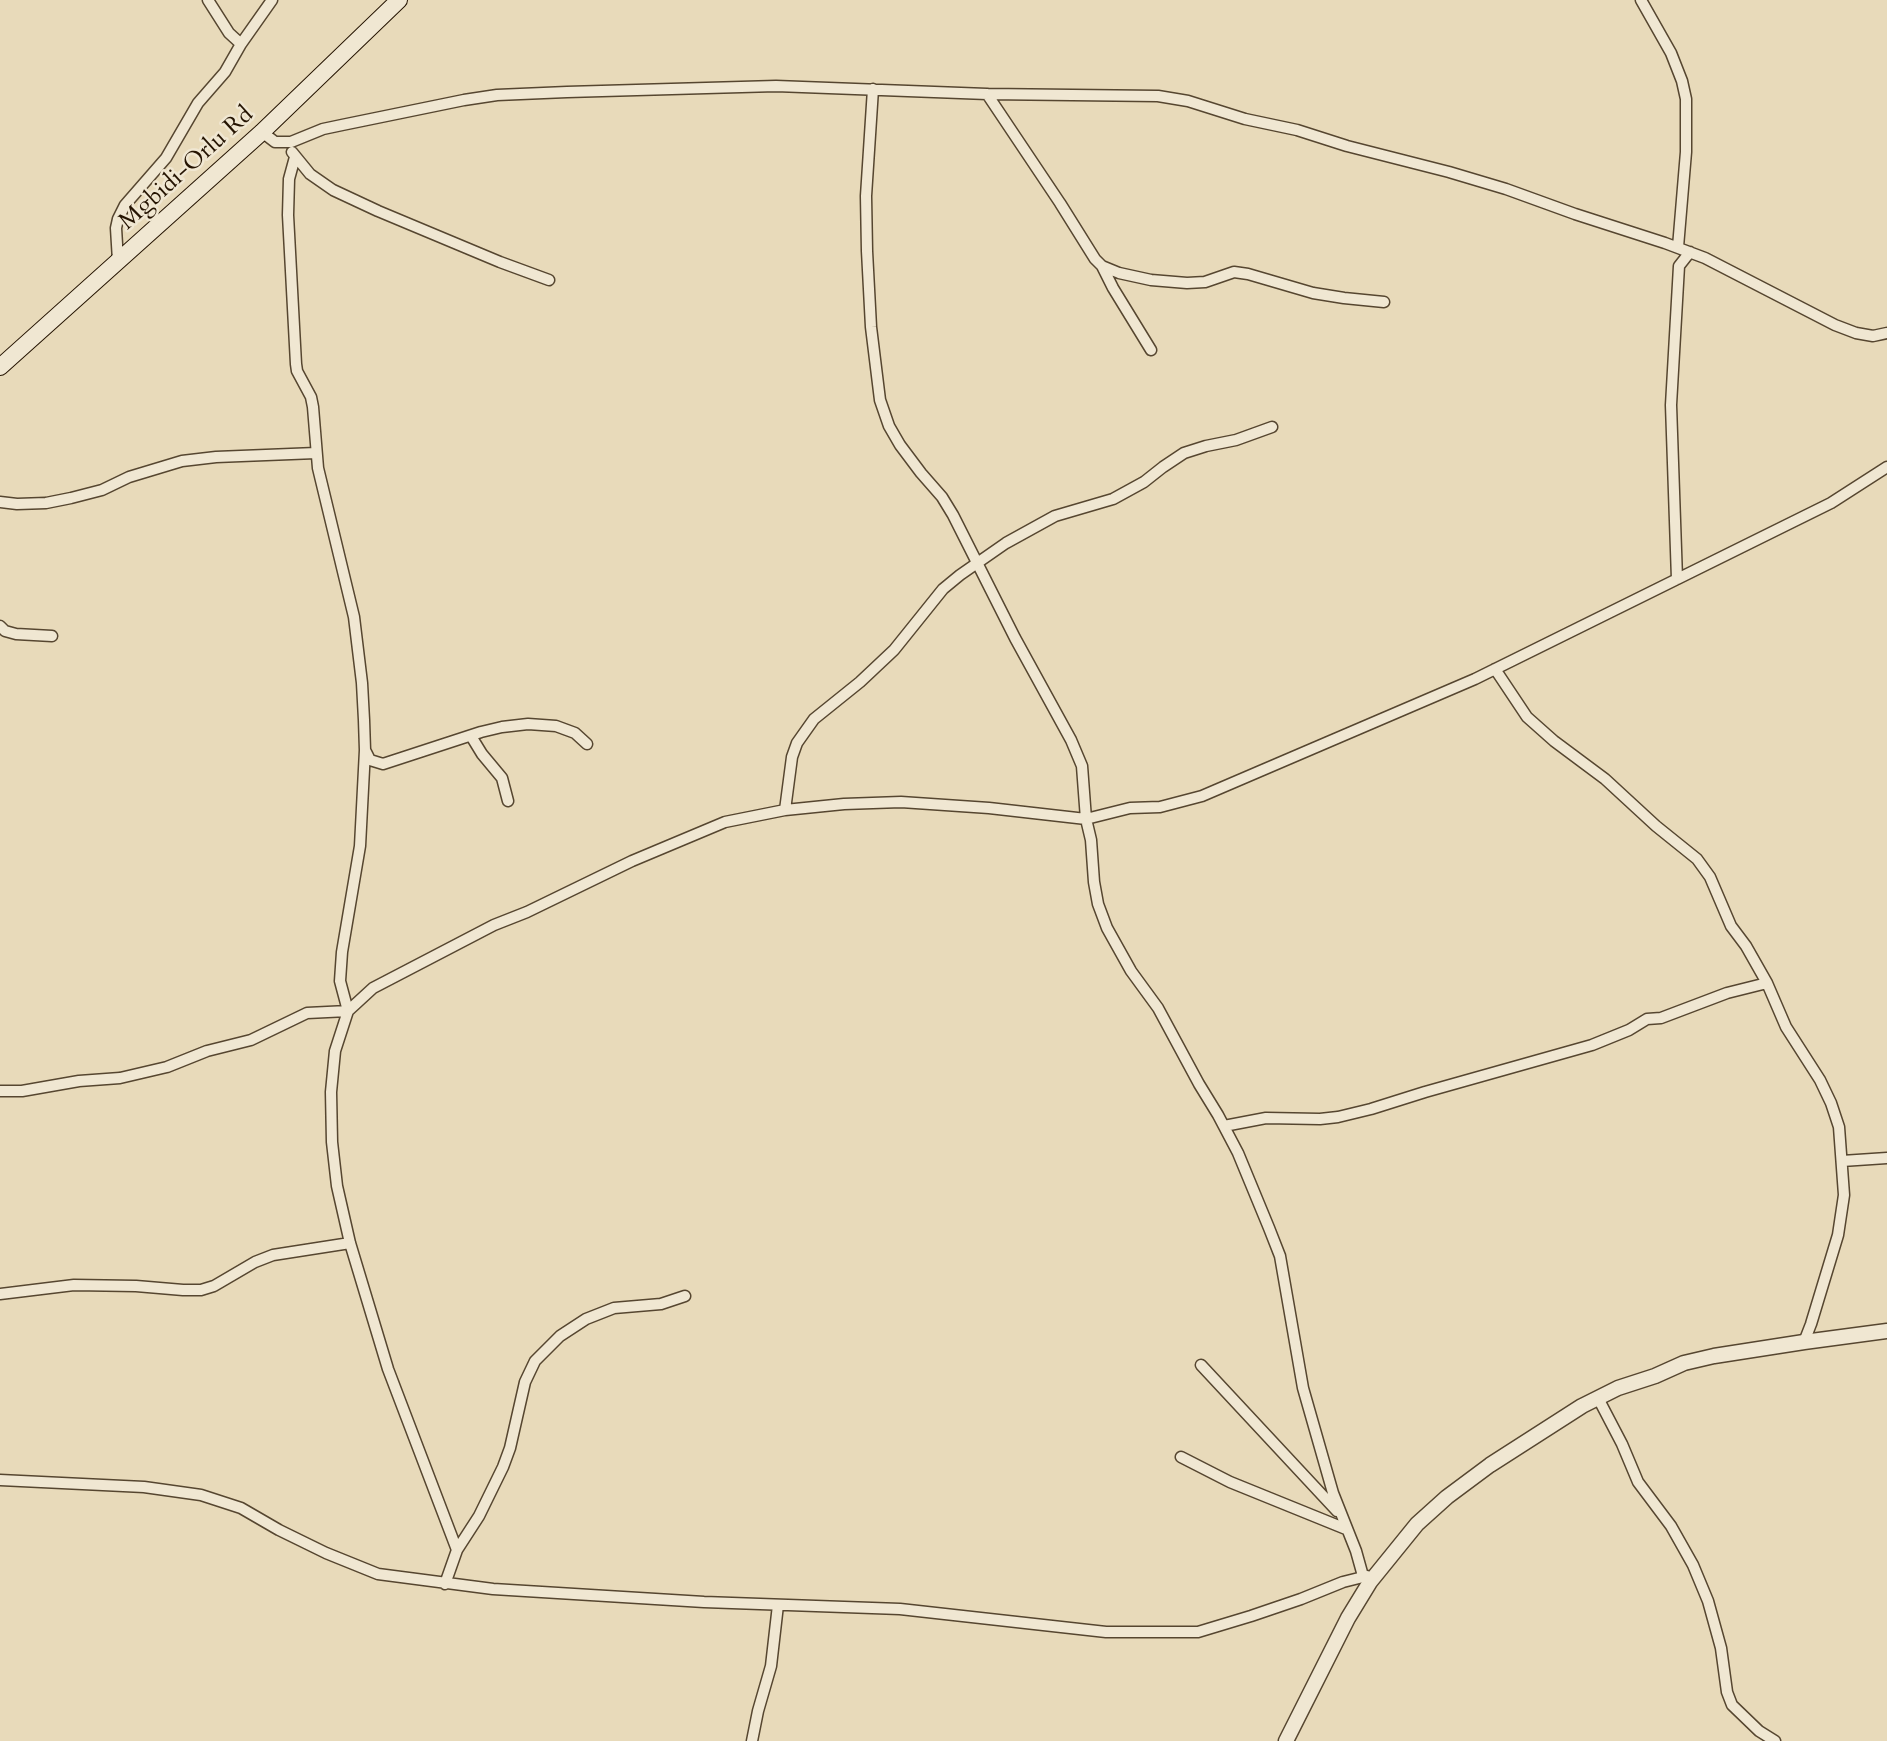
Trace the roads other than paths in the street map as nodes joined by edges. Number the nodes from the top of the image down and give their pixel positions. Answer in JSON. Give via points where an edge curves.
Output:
{"nodes":[{"id":1,"x":208,"y":0,"type":"edge"},
{"id":2,"x":272,"y":0,"type":"edge"},
{"id":3,"x":399,"y":0,"type":"edge"},
{"id":4,"x":1641,"y":0,"type":"edge"},
{"id":5,"x":241,"y":44,"type":"junction"},
{"id":6,"x":873,"y":89,"type":"junction"},
{"id":7,"x":987,"y":94,"type":"junction"},
{"id":8,"x":262,"y":132,"type":"junction"},
{"id":9,"x":291,"y":142,"type":"junction"},
{"id":10,"x":295,"y":157,"type":"junction"},
{"id":11,"x":1665,"y":243,"type":"junction"},
{"id":12,"x":1678,"y":247,"type":"junction"},
{"id":13,"x":1690,"y":252,"type":"junction"},
{"id":14,"x":118,"y":261,"type":"junction"},
{"id":15,"x":1102,"y":266,"type":"junction"},
{"id":16,"x":1679,"y":266,"type":"junction"},
{"id":17,"x":549,"y":279,"type":"dead end"},
{"id":18,"x":1384,"y":302,"type":"dead end"},
{"id":19,"x":1887,"y":332,"type":"edge"},
{"id":20,"x":1151,"y":350,"type":"dead end"},
{"id":21,"x":0,"y":367,"type":"edge"},
{"id":22,"x":1272,"y":427,"type":"dead end"},
{"id":23,"x":316,"y":453,"type":"junction"},
{"id":24,"x":1887,"y":467,"type":"edge"},
{"id":25,"x":0,"y":502,"type":"edge"},
{"id":26,"x":976,"y":564,"type":"junction"},
{"id":27,"x":1677,"y":579,"type":"junction"},
{"id":28,"x":0,"y":626,"type":"edge"},
{"id":29,"x":52,"y":636,"type":"dead end"},
{"id":30,"x":1495,"y":668,"type":"junction"},
{"id":31,"x":471,"y":736,"type":"junction"},
{"id":32,"x":587,"y":744,"type":"dead end"},
{"id":33,"x":365,"y":750,"type":"junction"},
{"id":34,"x":508,"y":801,"type":"dead end"},
{"id":35,"x":785,"y":810,"type":"junction"},
{"id":36,"x":1086,"y":819,"type":"junction"},
{"id":37,"x":1767,"y":983,"type":"junction"},
{"id":38,"x":348,"y":1011,"type":"junction"},
{"id":39,"x":0,"y":1091,"type":"edge"},
{"id":40,"x":1224,"y":1126,"type":"junction"},
{"id":41,"x":1887,"y":1158,"type":"edge"},
{"id":42,"x":1842,"y":1161,"type":"junction"},
{"id":43,"x":350,"y":1243,"type":"junction"},
{"id":44,"x":0,"y":1294,"type":"edge"},
{"id":45,"x":685,"y":1296,"type":"dead end"},
{"id":46,"x":1887,"y":1331,"type":"edge"},
{"id":47,"x":1804,"y":1342,"type":"junction"},
{"id":48,"x":1200,"y":1365,"type":"dead end"},
{"id":49,"x":1598,"y":1398,"type":"junction"},
{"id":50,"x":1181,"y":1457,"type":"dead end"},
{"id":51,"x":0,"y":1479,"type":"edge"},
{"id":52,"x":1341,"y":1515,"type":"junction"},
{"id":53,"x":1346,"y":1528,"type":"junction"},
{"id":54,"x":457,"y":1550,"type":"junction"},
{"id":55,"x":1368,"y":1576,"type":"junction"},
{"id":56,"x":445,"y":1584,"type":"junction"},
{"id":57,"x":778,"y":1605,"type":"junction"},
{"id":58,"x":752,"y":1741,"type":"edge"},
{"id":59,"x":1286,"y":1741,"type":"edge"},
{"id":60,"x":1775,"y":1741,"type":"edge"}],
"edges":[{"from":1,"to":5,"type":"street"},
{"from":2,"to":5,"type":"street"},
{"from":3,"to":8,"type":"main road","name":"Mgbidi-Orlu Rd"},
{"from":4,"to":12,"type":"street","via":[[1671,54],[1686,99]]},
{"from":5,"to":14,"type":"street","via":[[166,158],[125,205],[116,228]]},
{"from":6,"to":7,"type":"street"},
{"from":6,"to":9,"type":"street","via":[[776,86],[497,95],[342,125]]},
{"from":6,"to":26,"type":"street","via":[[867,251],[880,400],[889,426],[942,497]]},
{"from":7,"to":11,"type":"street","via":[[1158,96],[1188,101],[1449,172]]},
{"from":7,"to":15,"type":"street"},
{"from":8,"to":9,"type":"street","via":[[275,142]]},
{"from":8,"to":14,"type":"main road","name":"Mgbidi-Orlu Rd"},
{"from":9,"to":10,"type":"street"},
{"from":10,"to":17,"type":"street","via":[[333,190]]},
{"from":10,"to":23,"type":"street","via":[[288,215],[296,364],[311,397]]},
{"from":11,"to":12,"type":"street"},
{"from":11,"to":16,"type":"street"},
{"from":12,"to":13,"type":"street"},
{"from":13,"to":16,"type":"street"},
{"from":13,"to":19,"type":"street","via":[[1856,334]]},
{"from":14,"to":21,"type":"main road","name":"Mgbidi-Orlu Rd"},
{"from":15,"to":18,"type":"street","via":[[1151,280],[1187,283],[1234,272],[1313,293]]},
{"from":15,"to":20,"type":"street"},
{"from":16,"to":27,"type":"street","via":[[1671,405]]},
{"from":22,"to":26,"type":"street","via":[[1184,453],[1113,499],[1055,516]]},
{"from":23,"to":25,"type":"street","via":[[182,461],[71,499]]},
{"from":23,"to":33,"type":"street","via":[[354,617]]},
{"from":24,"to":27,"type":"street","via":[[1831,503]]},
{"from":26,"to":35,"type":"street","via":[[943,589],[894,650],[814,719],[792,757]]},
{"from":26,"to":36,"type":"street","via":[[1071,740],[1082,766]]},
{"from":27,"to":30,"type":"street"},
{"from":28,"to":29,"type":"street","via":[[16,634]]},
{"from":30,"to":36,"type":"street","via":[[1202,796]]},
{"from":30,"to":37,"type":"street","via":[[1527,717],[1697,859]]},
{"from":31,"to":32,"type":"street","via":[[502,727],[541,724],[575,733]]},
{"from":31,"to":33,"type":"street","via":[[383,764],[370,761]]},
{"from":31,"to":34,"type":"street","via":[[502,778]]},
{"from":33,"to":38,"type":"street","via":[[360,845],[340,981]]},
{"from":35,"to":36,"type":"street","via":[[901,803]]},
{"from":35,"to":38,"type":"street","via":[[725,822],[632,861],[373,988]]},
{"from":36,"to":40,"type":"street","via":[[1098,904],[1107,928]]},
{"from":37,"to":40,"type":"street","via":[[1647,1019],[1592,1045],[1371,1109],[1338,1117],[1266,1118]]},
{"from":37,"to":42,"type":"street","via":[[1786,1027],[1831,1102]]},
{"from":38,"to":39,"type":"street","via":[[307,1013],[251,1040],[120,1078]]},
{"from":38,"to":43,"type":"street","via":[[335,1051],[331,1092],[337,1186]]},
{"from":40,"to":52,"type":"street","via":[[1280,1256],[1303,1388]]},
{"from":41,"to":42,"type":"street"},
{"from":42,"to":47,"type":"street","via":[[1844,1195],[1838,1235]]},
{"from":43,"to":44,"type":"street","via":[[274,1255],[201,1290],[74,1285]]},
{"from":43,"to":54,"type":"street","via":[[388,1369]]},
{"from":45,"to":54,"type":"street","via":[[661,1304],[614,1308],[586,1319],[548,1346],[524,1382],[510,1448],[495,1486]]},
{"from":46,"to":47,"type":"street"},
{"from":47,"to":49,"type":"street","via":[[1684,1363]]},
{"from":48,"to":52,"type":"street"},
{"from":49,"to":55,"type":"street","via":[[1447,1497]]},
{"from":49,"to":60,"type":"street","via":[[1638,1482],[1693,1565],[1708,1601],[1732,1705]]},
{"from":50,"to":53,"type":"street","via":[[1230,1482]]},
{"from":51,"to":56,"type":"street","via":[[201,1495],[240,1508],[378,1574]]},
{"from":52,"to":53,"type":"street"},
{"from":53,"to":55,"type":"street"},
{"from":54,"to":56,"type":"street"},
{"from":55,"to":57,"type":"street","via":[[1198,1632],[1106,1632],[900,1609]]},
{"from":55,"to":59,"type":"street"},
{"from":56,"to":57,"type":"street"},
{"from":57,"to":58,"type":"street","via":[[771,1666]]}]}
